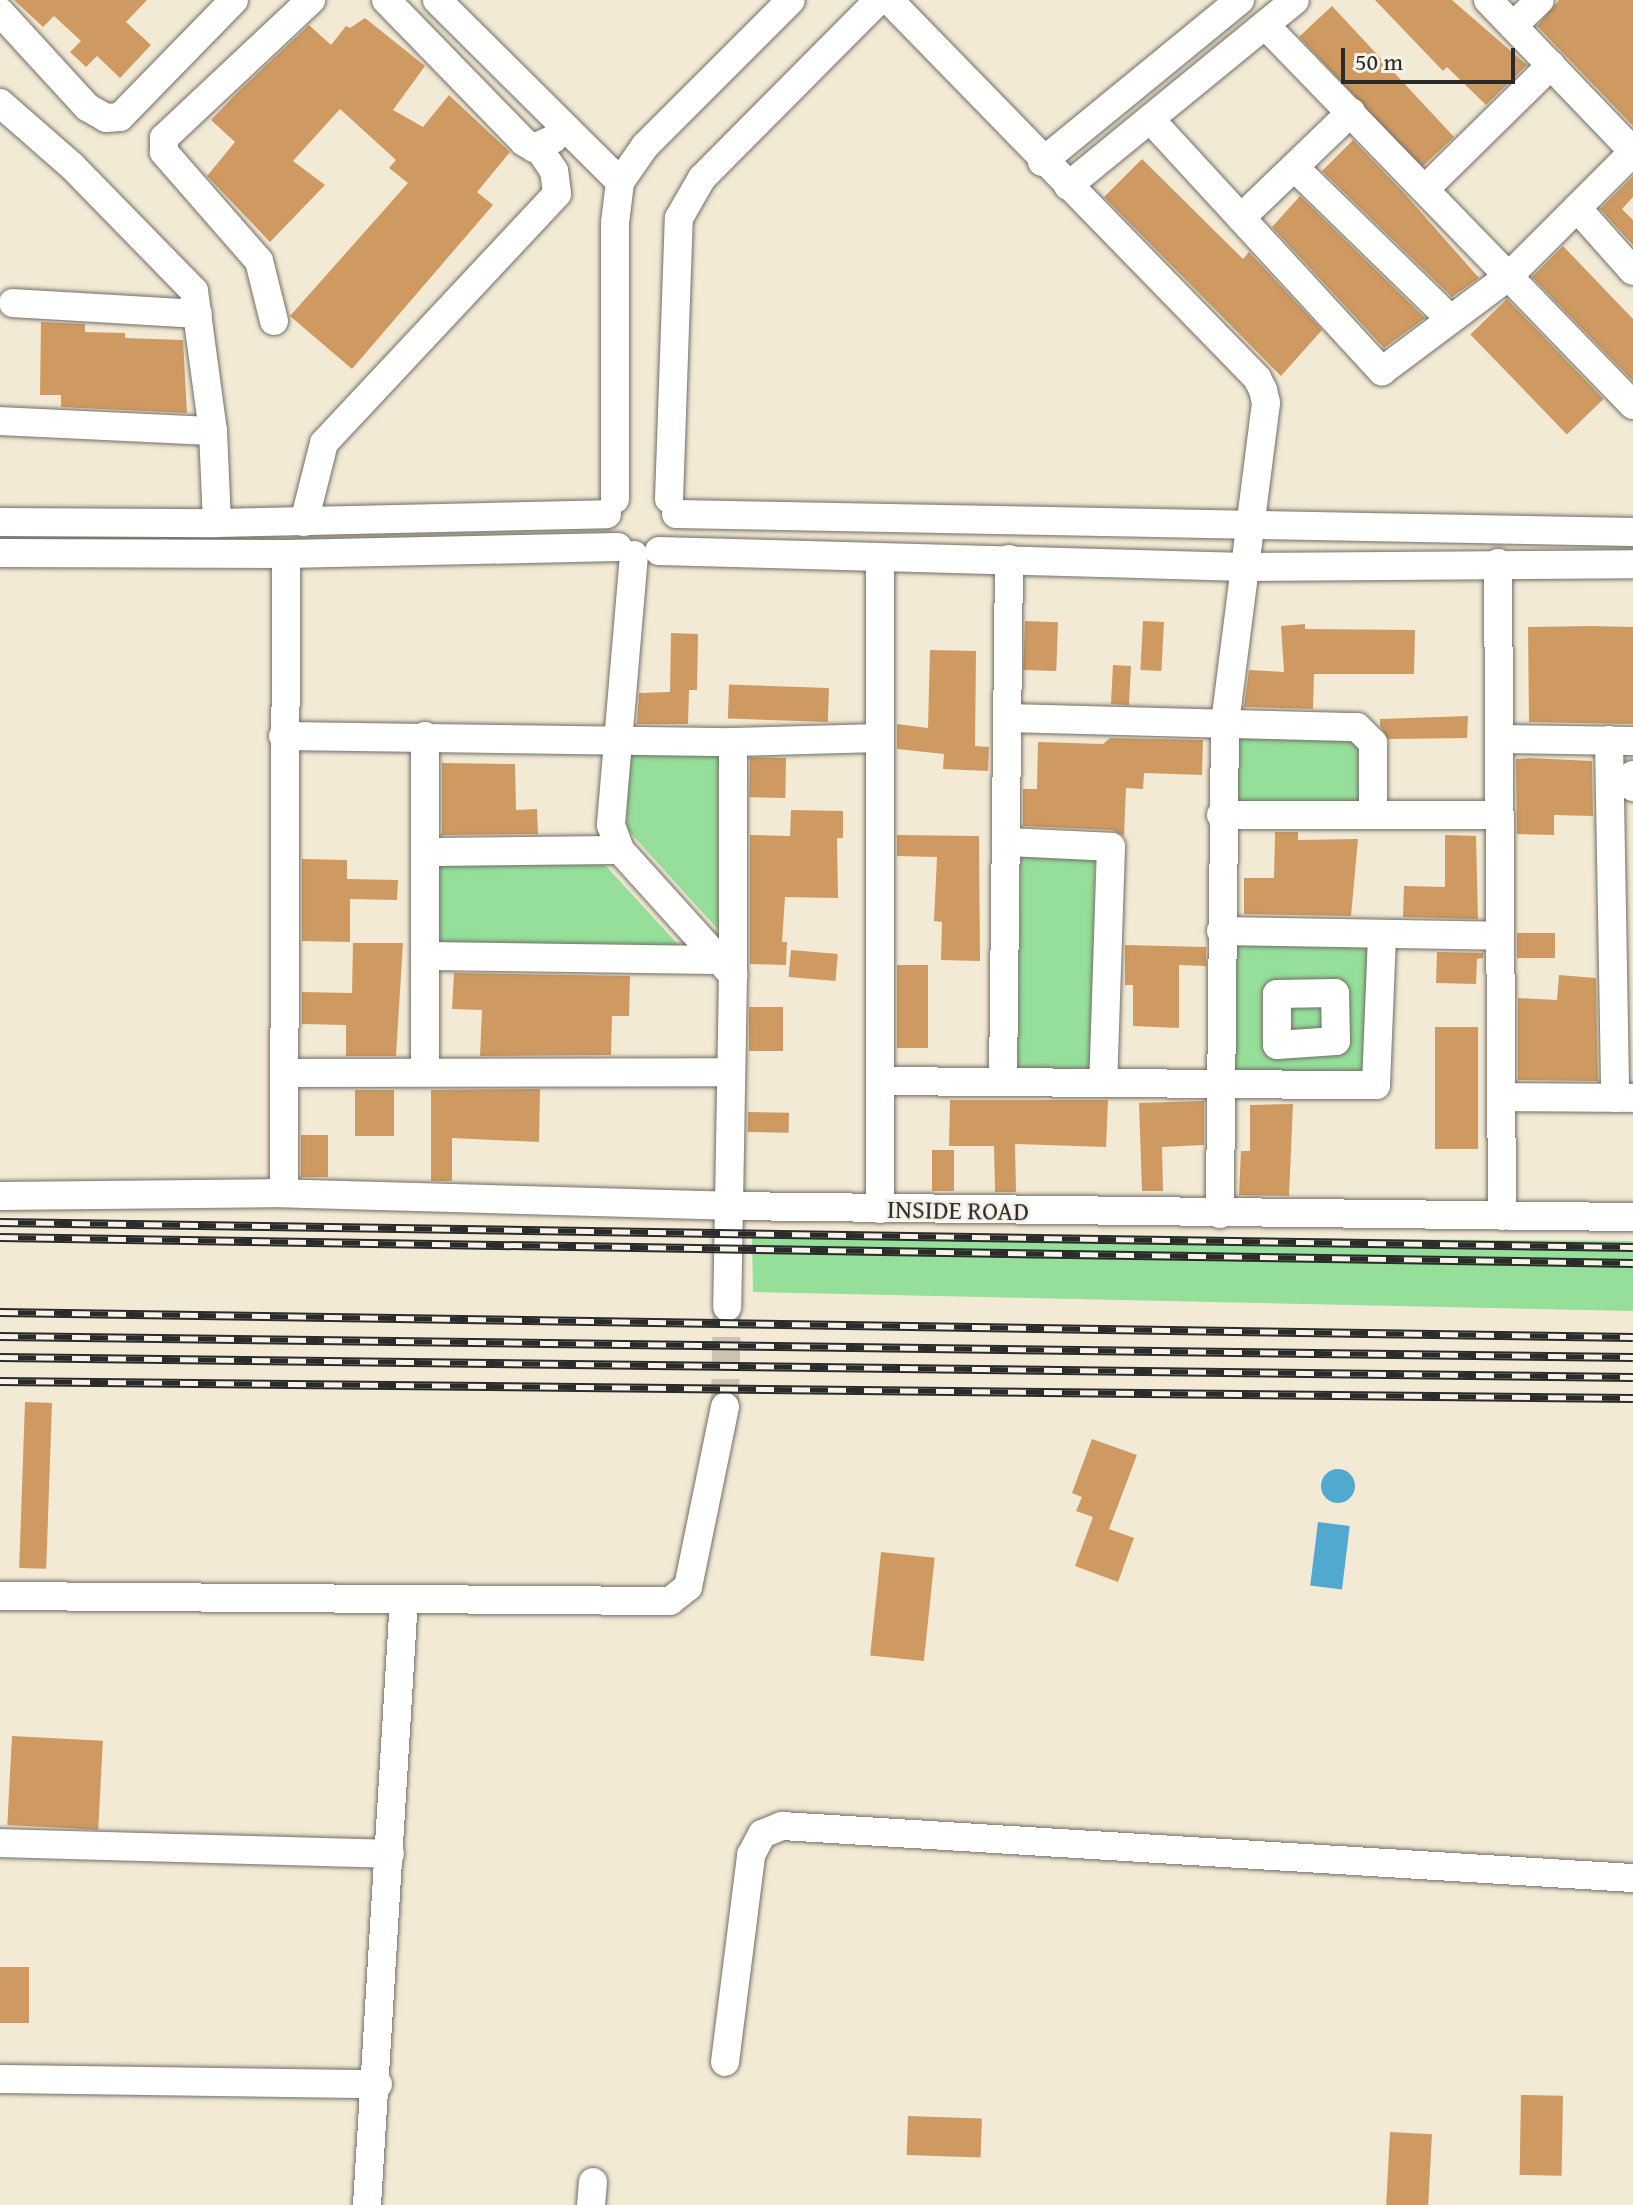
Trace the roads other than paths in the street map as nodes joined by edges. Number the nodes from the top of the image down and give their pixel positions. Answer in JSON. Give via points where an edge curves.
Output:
{"nodes":[{"id":1,"x":234,"y":0,"type":"edge"},
{"id":2,"x":311,"y":0,"type":"edge"},
{"id":3,"x":386,"y":0,"type":"edge"},
{"id":4,"x":791,"y":0,"type":"edge"},
{"id":5,"x":879,"y":0,"type":"edge"},
{"id":6,"x":889,"y":0,"type":"edge"},
{"id":7,"x":1240,"y":0,"type":"edge"},
{"id":8,"x":1295,"y":0,"type":"edge"},
{"id":9,"x":1488,"y":0,"type":"edge"},
{"id":10,"x":1540,"y":0,"type":"edge"},
{"id":11,"x":439,"y":1,"type":"edge"},
{"id":12,"x":0,"y":12,"type":"edge"},
{"id":13,"x":1265,"y":25,"type":"junction"},
{"id":14,"x":1513,"y":26,"type":"junction"},
{"id":15,"x":1551,"y":65,"type":"junction"},
{"id":16,"x":0,"y":103,"type":"edge"},
{"id":17,"x":1351,"y":112,"type":"junction"},
{"id":18,"x":1150,"y":119,"type":"junction"},
{"id":19,"x":565,"y":128,"type":"junction"},
{"id":20,"x":538,"y":147,"type":"junction"},
{"id":21,"x":1633,"y":152,"type":"edge"},
{"id":22,"x":1042,"y":162,"type":"junction"},
{"id":23,"x":1294,"y":167,"type":"junction"},
{"id":24,"x":620,"y":182,"type":"junction"},
{"id":25,"x":1068,"y":186,"type":"junction"},
{"id":26,"x":1425,"y":189,"type":"junction"},
{"id":27,"x":1577,"y":208,"type":"junction"},
{"id":28,"x":1241,"y":218,"type":"junction"},
{"id":29,"x":1633,"y":271,"type":"edge"},
{"id":30,"x":1509,"y":276,"type":"junction"},
{"id":31,"x":13,"y":303,"type":"dead end"},
{"id":32,"x":1440,"y":309,"type":"dead end"},
{"id":33,"x":198,"y":314,"type":"junction"},
{"id":34,"x":274,"y":321,"type":"dead end"},
{"id":35,"x":1633,"y":405,"type":"edge"},
{"id":36,"x":0,"y":421,"type":"edge"},
{"id":37,"x":213,"y":431,"type":"junction"},
{"id":38,"x":672,"y":506,"type":"junction"},
{"id":39,"x":611,"y":507,"type":"junction"},
{"id":40,"x":0,"y":522,"type":"edge"},
{"id":41,"x":304,"y":522,"type":"junction"},
{"id":42,"x":217,"y":523,"type":"junction"},
{"id":43,"x":1249,"y":528,"type":"junction"},
{"id":44,"x":1438,"y":531,"type":"junction"},
{"id":45,"x":1633,"y":532,"type":"edge"},
{"id":46,"x":637,"y":551,"type":"junction"},
{"id":47,"x":0,"y":553,"type":"edge"},
{"id":48,"x":286,"y":554,"type":"junction"},
{"id":49,"x":880,"y":558,"type":"junction"},
{"id":50,"x":1009,"y":559,"type":"junction"},
{"id":51,"x":1440,"y":562,"type":"junction"},
{"id":52,"x":1498,"y":563,"type":"junction"},
{"id":53,"x":1633,"y":564,"type":"edge"},
{"id":54,"x":1246,"y":567,"type":"junction"},
{"id":55,"x":1007,"y":718,"type":"junction"},
{"id":56,"x":1225,"y":722,"type":"junction"},
{"id":57,"x":283,"y":736,"type":"junction"},
{"id":58,"x":425,"y":736,"type":"junction"},
{"id":59,"x":880,"y":738,"type":"junction"},
{"id":60,"x":1499,"y":739,"type":"junction"},
{"id":61,"x":616,"y":740,"type":"junction"},
{"id":62,"x":1621,"y":740,"type":"edge"},
{"id":63,"x":733,"y":742,"type":"junction"},
{"id":64,"x":1633,"y":775,"type":"edge"},
{"id":65,"x":1633,"y":787,"type":"edge"},
{"id":66,"x":1373,"y":814,"type":"junction"},
{"id":67,"x":1221,"y":815,"type":"junction"},
{"id":68,"x":1499,"y":815,"type":"junction"},
{"id":69,"x":1006,"y":842,"type":"junction"},
{"id":70,"x":620,"y":850,"type":"junction"},
{"id":71,"x":425,"y":852,"type":"junction"},
{"id":72,"x":1622,"y":862,"type":"edge"},
{"id":73,"x":1221,"y":931,"type":"junction"},
{"id":74,"x":1382,"y":934,"type":"junction"},
{"id":75,"x":1500,"y":936,"type":"junction"},
{"id":76,"x":425,"y":956,"type":"junction"},
{"id":77,"x":726,"y":968,"type":"junction"},
{"id":78,"x":1623,"y":972,"type":"edge"},
{"id":79,"x":425,"y":1071,"type":"junction"},
{"id":80,"x":731,"y":1072,"type":"junction"},
{"id":81,"x":286,"y":1073,"type":"junction"},
{"id":82,"x":880,"y":1081,"type":"junction"},
{"id":83,"x":1003,"y":1082,"type":"junction"},
{"id":84,"x":1103,"y":1083,"type":"junction"},
{"id":85,"x":1221,"y":1085,"type":"junction"},
{"id":86,"x":1501,"y":1097,"type":"junction"},
{"id":87,"x":1624,"y":1098,"type":"edge"},
{"id":88,"x":277,"y":1193,"type":"junction"},
{"id":89,"x":0,"y":1196,"type":"edge"},
{"id":90,"x":729,"y":1206,"type":"junction"},
{"id":91,"x":880,"y":1209,"type":"junction"},
{"id":92,"x":1220,"y":1214,"type":"junction"},
{"id":93,"x":1502,"y":1216,"type":"junction"},
{"id":94,"x":1633,"y":1217,"type":"edge"},
{"id":95,"x":727,"y":1307,"type":"tunnel mouth"},
{"id":96,"x":725,"y":1407,"type":"tunnel mouth"},
{"id":97,"x":0,"y":1596,"type":"edge"},
{"id":98,"x":404,"y":1599,"type":"junction"},
{"id":99,"x":0,"y":1843,"type":"edge"},
{"id":100,"x":390,"y":1854,"type":"junction"},
{"id":101,"x":1633,"y":1878,"type":"edge"},
{"id":102,"x":725,"y":2062,"type":"dead end"},
{"id":103,"x":0,"y":2079,"type":"edge"},
{"id":104,"x":378,"y":2084,"type":"junction"},
{"id":105,"x":367,"y":2205,"type":"edge"}],
"edges":[{"from":1,"to":12,"type":"street","via":[[120,117],[106,118],[87,107]]},
{"from":2,"to":34,"type":"street","via":[[164,138],[164,152],[259,261]]},
{"from":3,"to":20,"type":"street","via":[[524,142]]},
{"from":4,"to":24,"type":"street","via":[[645,146]]},
{"from":5,"to":38,"type":"street","via":[[702,178],[679,218]]},
{"from":6,"to":22,"type":"street"},
{"from":7,"to":22,"type":"street"},
{"from":8,"to":13,"type":"street"},
{"from":9,"to":14,"type":"street"},
{"from":10,"to":14,"type":"street"},
{"from":11,"to":19,"type":"street"},
{"from":13,"to":17,"type":"street"},
{"from":13,"to":18,"type":"street"},
{"from":14,"to":15,"type":"street"},
{"from":15,"to":21,"type":"street"},
{"from":15,"to":26,"type":"street"},
{"from":16,"to":33,"type":"street","via":[[73,167],[192,288]]},
{"from":17,"to":23,"type":"street"},
{"from":17,"to":26,"type":"street"},
{"from":18,"to":25,"type":"street"},
{"from":18,"to":28,"type":"street"},
{"from":19,"to":20,"type":"street"},
{"from":19,"to":24,"type":"street"},
{"from":20,"to":41,"type":"street","via":[[554,171],[557,194],[324,443]]},
{"from":21,"to":27,"type":"street"},
{"from":22,"to":25,"type":"street"},
{"from":23,"to":28,"type":"street"},
{"from":23,"to":32,"type":"street"},
{"from":24,"to":39,"type":"street"},
{"from":25,"to":43,"type":"street","via":[[1257,378],[1266,403]]},
{"from":26,"to":30,"type":"street"},
{"from":27,"to":29,"type":"street"},
{"from":27,"to":30,"type":"street"},
{"from":28,"to":30,"type":"street","via":[[1382,371]]},
{"from":30,"to":35,"type":"street"},
{"from":31,"to":33,"type":"street"},
{"from":33,"to":37,"type":"street"},
{"from":36,"to":37,"type":"street"},
{"from":37,"to":42,"type":"street"},
{"from":38,"to":39,"type":"street","via":[[638,487]]},
{"from":38,"to":43,"type":"street"},
{"from":38,"to":46,"type":"street","via":[[675,532]]},
{"from":39,"to":41,"type":"street"},
{"from":39,"to":46,"type":"street"},
{"from":40,"to":42,"type":"street"},
{"from":41,"to":42,"type":"street"},
{"from":43,"to":44,"type":"street"},
{"from":43,"to":54,"type":"street"},
{"from":44,"to":45,"type":"street"},
{"from":44,"to":51,"type":"street"},
{"from":46,"to":48,"type":"street"},
{"from":46,"to":49,"type":"street"},
{"from":46,"to":61,"type":"street"},
{"from":47,"to":48,"type":"street"},
{"from":48,"to":57,"type":"street"},
{"from":49,"to":50,"type":"street"},
{"from":49,"to":59,"type":"street"},
{"from":50,"to":54,"type":"street"},
{"from":50,"to":55,"type":"street"},
{"from":51,"to":52,"type":"street"},
{"from":51,"to":54,"type":"street"},
{"from":52,"to":53,"type":"street"},
{"from":52,"to":60,"type":"street"},
{"from":54,"to":56,"type":"street"},
{"from":55,"to":56,"type":"street"},
{"from":55,"to":69,"type":"street"},
{"from":56,"to":66,"type":"street","via":[[1357,727],[1368,733],[1373,743]]},
{"from":56,"to":67,"type":"street"},
{"from":57,"to":58,"type":"street"},
{"from":57,"to":81,"type":"street"},
{"from":58,"to":61,"type":"street"},
{"from":58,"to":71,"type":"street"},
{"from":59,"to":63,"type":"street"},
{"from":59,"to":82,"type":"street"},
{"from":60,"to":62,"type":"street"},
{"from":60,"to":68,"type":"street"},
{"from":61,"to":63,"type":"street"},
{"from":61,"to":70,"type":"street","via":[[611,825]]},
{"from":62,"to":72,"type":"street"},
{"from":63,"to":77,"type":"street"},
{"from":64,"to":65,"type":"street"},
{"from":66,"to":67,"type":"street"},
{"from":66,"to":68,"type":"street"},
{"from":67,"to":73,"type":"street"},
{"from":68,"to":75,"type":"street"},
{"from":69,"to":83,"type":"street"},
{"from":69,"to":84,"type":"street","via":[[1111,847]]},
{"from":70,"to":71,"type":"street"},
{"from":70,"to":77,"type":"street"},
{"from":71,"to":76,"type":"street"},
{"from":72,"to":78,"type":"street"},
{"from":73,"to":74,"type":"street"},
{"from":73,"to":85,"type":"street"},
{"from":74,"to":75,"type":"street"},
{"from":74,"to":85,"type":"street","via":[[1376,1085]]},
{"from":75,"to":86,"type":"street"},
{"from":76,"to":77,"type":"street"},
{"from":76,"to":79,"type":"street"},
{"from":77,"to":80,"type":"street"},
{"from":78,"to":87,"type":"street"},
{"from":79,"to":80,"type":"street"},
{"from":79,"to":81,"type":"street"},
{"from":80,"to":90,"type":"street"},
{"from":81,"to":88,"type":"street"},
{"from":82,"to":83,"type":"street"},
{"from":82,"to":91,"type":"street"},
{"from":83,"to":84,"type":"street"},
{"from":84,"to":85,"type":"street"},
{"from":85,"to":92,"type":"street"},
{"from":86,"to":87,"type":"street"},
{"from":86,"to":93,"type":"street"},
{"from":88,"to":89,"type":"street","name":"INSIDE ROAD"},
{"from":88,"to":90,"type":"street","name":"INSIDE ROAD"},
{"from":90,"to":91,"type":"street","name":"INSIDE ROAD"},
{"from":90,"to":95,"type":"street"},
{"from":91,"to":92,"type":"street","name":"INSIDE ROAD"},
{"from":92,"to":93,"type":"street","name":"INSIDE ROAD"},
{"from":93,"to":94,"type":"street","name":"INSIDE ROAD"},
{"from":96,"to":98,"type":"street","via":[[688,1587],[681,1596],[670,1601]]},
{"from":97,"to":98,"type":"street"},
{"from":98,"to":100,"type":"street"},
{"from":99,"to":100,"type":"street"},
{"from":100,"to":104,"type":"street"},
{"from":101,"to":102,"type":"street","via":[[782,1826],[762,1834],[751,1855]]},
{"from":103,"to":104,"type":"street"},
{"from":104,"to":105,"type":"street"}]}
